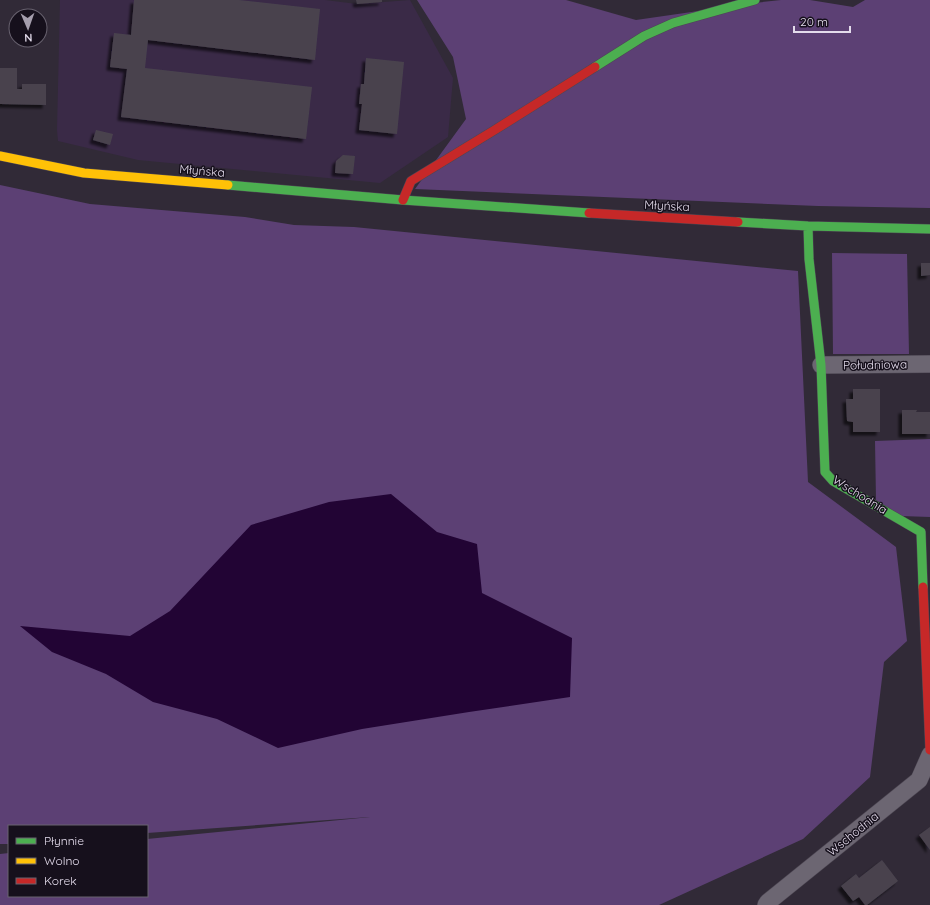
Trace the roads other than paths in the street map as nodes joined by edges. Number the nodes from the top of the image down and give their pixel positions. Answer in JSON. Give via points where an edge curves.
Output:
{"nodes":[{"id":1,"x":755,"y":0,"type":"edge"},
{"id":2,"x":0,"y":156,"type":"edge"},
{"id":3,"x":403,"y":200,"type":"junction"},
{"id":4,"x":808,"y":226,"type":"junction"},
{"id":5,"x":930,"y":229,"type":"edge"},
{"id":6,"x":930,"y":364,"type":"edge"},
{"id":7,"x":821,"y":365,"type":"junction"},
{"id":8,"x":925,"y":532,"type":"edge"},
{"id":9,"x":929,"y":699,"type":"edge"},
{"id":10,"x":930,"y":750,"type":"edge"},
{"id":11,"x":930,"y":755,"type":"edge"},
{"id":12,"x":766,"y":905,"type":"edge"}],
"edges":[{"from":1,"to":3,"type":"street","via":[[673,23],[644,36],[411,180]]},
{"from":2,"to":3,"type":"street","name":"Młyńska","via":[[84,173]]},
{"from":3,"to":4,"type":"street","name":"Młyńska"},
{"from":4,"to":5,"type":"street","name":"Młyńska"},
{"from":4,"to":7,"type":"street","name":"Wschodnia"},
{"from":6,"to":7,"type":"street","name":"Południowa"},
{"from":7,"to":8,"type":"street","name":"Wschodnia","via":[[825,472],[834,481]]},
{"from":8,"to":9,"type":"street","name":"Wschodnia"},
{"from":9,"to":10,"type":"street","name":"Wschodnia"},
{"from":11,"to":12,"type":"street","name":"Wschodnia","via":[[919,780]]}]}
